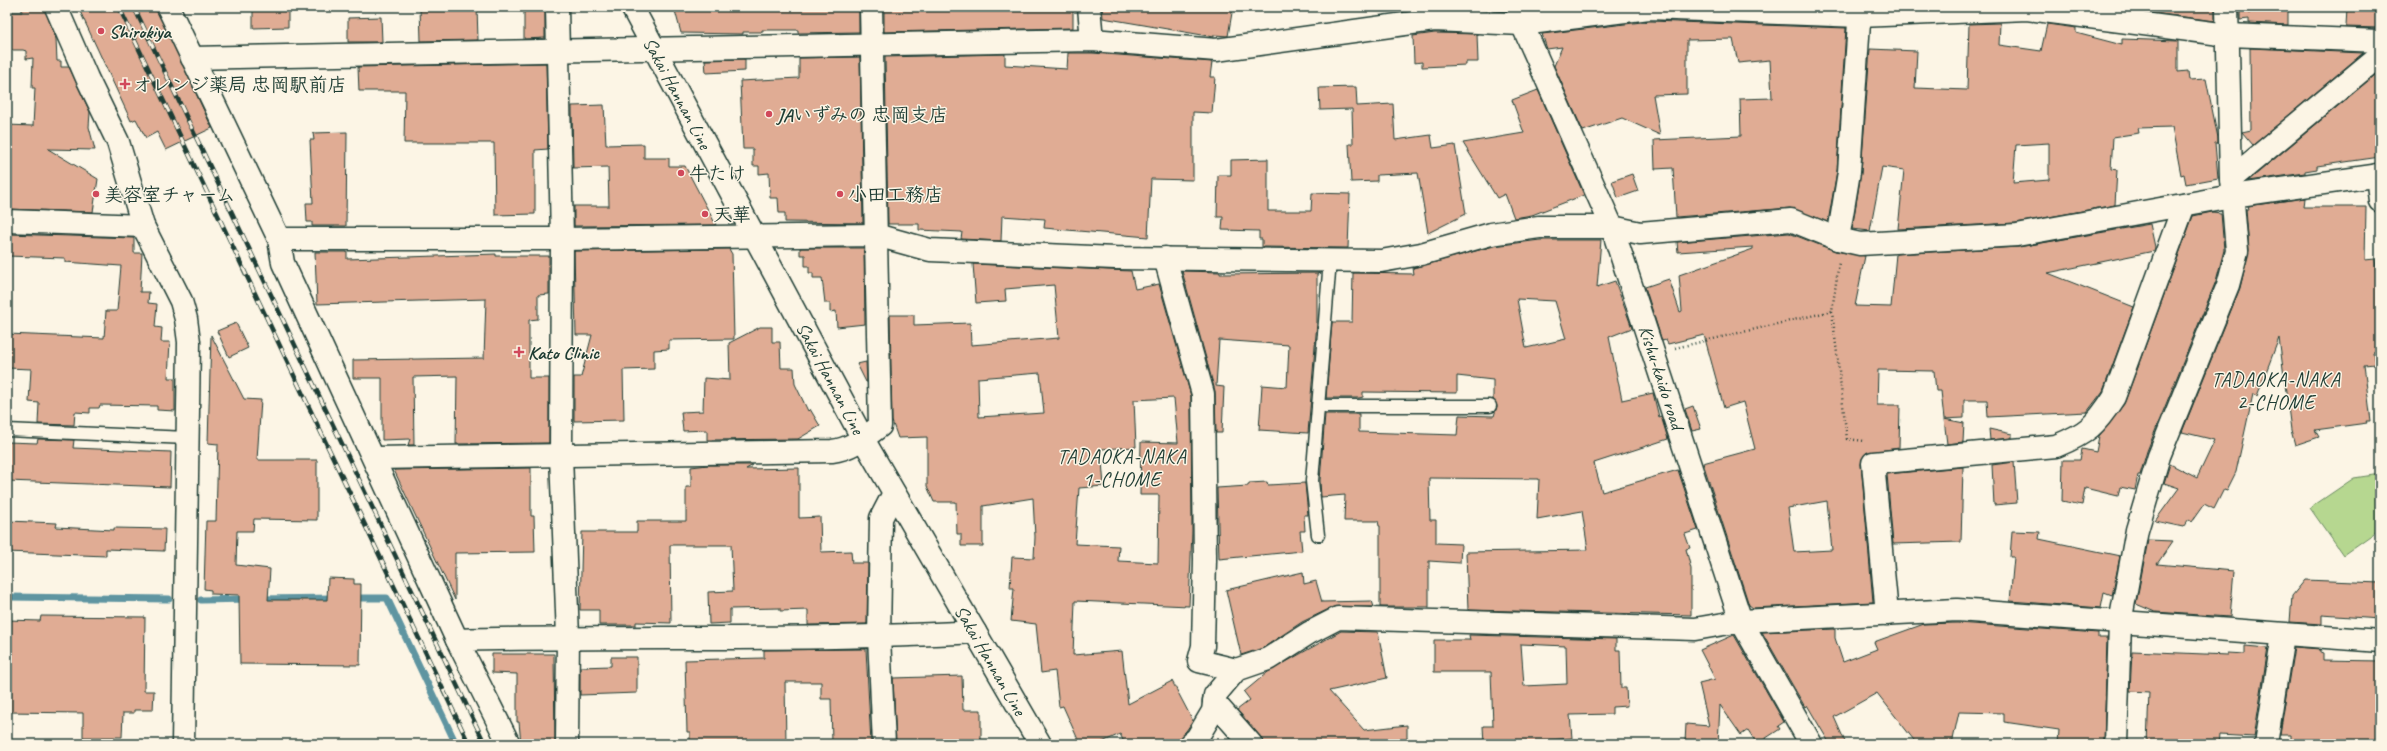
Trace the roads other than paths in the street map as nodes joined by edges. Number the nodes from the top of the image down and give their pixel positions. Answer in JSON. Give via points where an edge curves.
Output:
{"nodes":[{"id":1,"x":56,"y":7,"type":"edge"},
{"id":2,"x":168,"y":7,"type":"edge"},
{"id":3,"x":557,"y":7,"type":"edge"},
{"id":4,"x":632,"y":7,"type":"edge"},
{"id":5,"x":871,"y":7,"type":"edge"},
{"id":6,"x":1089,"y":7,"type":"edge"},
{"id":7,"x":2226,"y":7,"type":"edge"},
{"id":8,"x":1860,"y":11,"type":"edge"},
{"id":9,"x":1520,"y":15,"type":"edge"},
{"id":10,"x":2228,"y":35,"type":"junction"},
{"id":11,"x":1092,"y":40,"type":"junction"},
{"id":12,"x":2380,"y":41,"type":"edge"},
{"id":13,"x":871,"y":45,"type":"junction"},
{"id":14,"x":558,"y":50,"type":"junction"},
{"id":15,"x":656,"y":50,"type":"junction"},
{"id":16,"x":2380,"y":54,"type":"edge"},
{"id":17,"x":192,"y":58,"type":"junction"},
{"id":18,"x":2379,"y":175,"type":"edge"},
{"id":19,"x":2232,"y":187,"type":"junction"},
{"id":20,"x":2380,"y":201,"type":"edge"},
{"id":21,"x":2184,"y":205,"type":"junction"},
{"id":22,"x":7,"y":221,"type":"edge"},
{"id":23,"x":143,"y":226,"type":"junction"},
{"id":24,"x":1612,"y":227,"type":"junction"},
{"id":25,"x":876,"y":235,"type":"junction"},
{"id":26,"x":756,"y":237,"type":"junction"},
{"id":27,"x":562,"y":239,"type":"junction"},
{"id":28,"x":279,"y":240,"type":"junction"},
{"id":29,"x":1842,"y":240,"type":"junction"},
{"id":30,"x":1165,"y":258,"type":"junction"},
{"id":31,"x":1330,"y":260,"type":"junction"},
{"id":32,"x":1318,"y":406,"type":"junction"},
{"id":33,"x":1490,"y":406,"type":"dead end"},
{"id":34,"x":7,"y":430,"type":"edge"},
{"id":35,"x":187,"y":438,"type":"junction"},
{"id":36,"x":863,"y":439,"type":"junction"},
{"id":37,"x":561,"y":456,"type":"junction"},
{"id":38,"x":375,"y":458,"type":"junction"},
{"id":39,"x":894,"y":493,"type":"junction"},
{"id":40,"x":1318,"y":535,"type":"dead end"},
{"id":41,"x":1887,"y":614,"type":"junction"},
{"id":42,"x":1741,"y":620,"type":"junction"},
{"id":43,"x":2120,"y":623,"type":"junction"},
{"id":44,"x":975,"y":632,"type":"junction"},
{"id":45,"x":2283,"y":635,"type":"junction"},
{"id":46,"x":568,"y":637,"type":"junction"},
{"id":47,"x":879,"y":637,"type":"junction"},
{"id":48,"x":457,"y":640,"type":"junction"},
{"id":49,"x":2380,"y":641,"type":"edge"},
{"id":50,"x":1236,"y":670,"type":"junction"},
{"id":51,"x":1214,"y":702,"type":"junction"},
{"id":52,"x":183,"y":744,"type":"edge"},
{"id":53,"x":509,"y":744,"type":"edge"},
{"id":54,"x":566,"y":744,"type":"edge"},
{"id":55,"x":884,"y":744,"type":"edge"},
{"id":56,"x":1040,"y":744,"type":"edge"},
{"id":57,"x":1190,"y":744,"type":"edge"},
{"id":58,"x":1251,"y":744,"type":"edge"},
{"id":59,"x":1811,"y":744,"type":"edge"},
{"id":60,"x":2116,"y":744,"type":"edge"},
{"id":61,"x":2266,"y":744,"type":"edge"}],
"edges":[{"from":1,"to":23,"type":"street","via":[[118,142]]},
{"from":2,"to":17,"type":"street"},
{"from":3,"to":14,"type":"street"},
{"from":4,"to":15,"type":"street","name":"Sakai Hannan Line"},
{"from":5,"to":13,"type":"street"},
{"from":6,"to":11,"type":"street"},
{"from":7,"to":10,"type":"street"},
{"from":8,"to":9,"type":"street","via":[[1650,8]]},
{"from":8,"to":10,"type":"street","via":[[2027,9]]},
{"from":8,"to":29,"type":"street"},
{"from":9,"to":11,"type":"street","via":[[1434,20],[1216,50]]},
{"from":9,"to":24,"type":"street","name":"Kishu-kaido road"},
{"from":10,"to":12,"type":"street"},
{"from":10,"to":19,"type":"street"},
{"from":11,"to":13,"type":"street"},
{"from":13,"to":15,"type":"street"},
{"from":13,"to":25,"type":"street"},
{"from":14,"to":15,"type":"street"},
{"from":14,"to":17,"type":"street"},
{"from":14,"to":27,"type":"street"},
{"from":15,"to":26,"type":"street","name":"Sakai Hannan Line"},
{"from":16,"to":19,"type":"street"},
{"from":17,"to":28,"type":"street"},
{"from":18,"to":19,"type":"street"},
{"from":18,"to":20,"type":"street"},
{"from":19,"to":21,"type":"street"},
{"from":19,"to":43,"type":"street","via":[[2237,251],[2228,285],[2159,456],[2137,530]]},
{"from":21,"to":29,"type":"street","via":[[2017,235],[1860,244]]},
{"from":21,"to":41,"type":"street","via":[[2114,397],[2097,423],[2078,438],[2056,446],[1873,463]]},
{"from":22,"to":23,"type":"street"},
{"from":23,"to":35,"type":"street","via":[[157,258],[175,287],[186,319],[189,342]]},
{"from":24,"to":29,"type":"street","via":[[1640,233],[1791,220]]},
{"from":24,"to":31,"type":"street","via":[[1539,227],[1492,234],[1421,254],[1381,261]]},
{"from":24,"to":42,"type":"street","name":"Kishu-kaido road"},
{"from":25,"to":26,"type":"street"},
{"from":25,"to":30,"type":"street","via":[[930,250]]},
{"from":25,"to":36,"type":"street","via":[[880,426]]},
{"from":26,"to":27,"type":"street"},
{"from":26,"to":36,"type":"street","name":"Sakai Hannan Line"},
{"from":27,"to":28,"type":"street"},
{"from":27,"to":37,"type":"street"},
{"from":28,"to":38,"type":"street","via":[[283,263]]},
{"from":30,"to":31,"type":"street"},
{"from":30,"to":50,"type":"street","via":[[1203,394],[1203,646],[1199,661]]},
{"from":31,"to":32,"type":"lane"},
{"from":32,"to":33,"type":"lane"},
{"from":32,"to":40,"type":"lane","via":[[1312,480]]},
{"from":34,"to":35,"type":"lane"},
{"from":35,"to":52,"type":"street"},
{"from":36,"to":37,"type":"street","via":[[843,450],[832,451]]},
{"from":36,"to":39,"type":"street","name":"Sakai Hannan Line"},
{"from":37,"to":38,"type":"street"},
{"from":37,"to":46,"type":"street"},
{"from":38,"to":48,"type":"street"},
{"from":39,"to":44,"type":"street","name":"Sakai Hannan Line"},
{"from":39,"to":47,"type":"street","via":[[881,518]]},
{"from":41,"to":42,"type":"street"},
{"from":41,"to":43,"type":"street","via":[[1957,610]]},
{"from":42,"to":50,"type":"street","via":[[1695,630],[1338,618],[1268,659]]},
{"from":42,"to":59,"type":"street","name":"Kishu-kaido road"},
{"from":43,"to":45,"type":"street"},
{"from":43,"to":60,"type":"street"},
{"from":44,"to":47,"type":"street"},
{"from":44,"to":56,"type":"street","name":"Sakai Hannan Line"},
{"from":45,"to":49,"type":"street"},
{"from":45,"to":61,"type":"street"},
{"from":46,"to":47,"type":"street"},
{"from":46,"to":48,"type":"street"},
{"from":46,"to":54,"type":"street"},
{"from":47,"to":55,"type":"street"},
{"from":48,"to":53,"type":"street"},
{"from":50,"to":51,"type":"street","via":[[1215,695]]},
{"from":51,"to":57,"type":"street","via":[[1212,711],[1197,738]]},
{"from":51,"to":58,"type":"street"}]}
